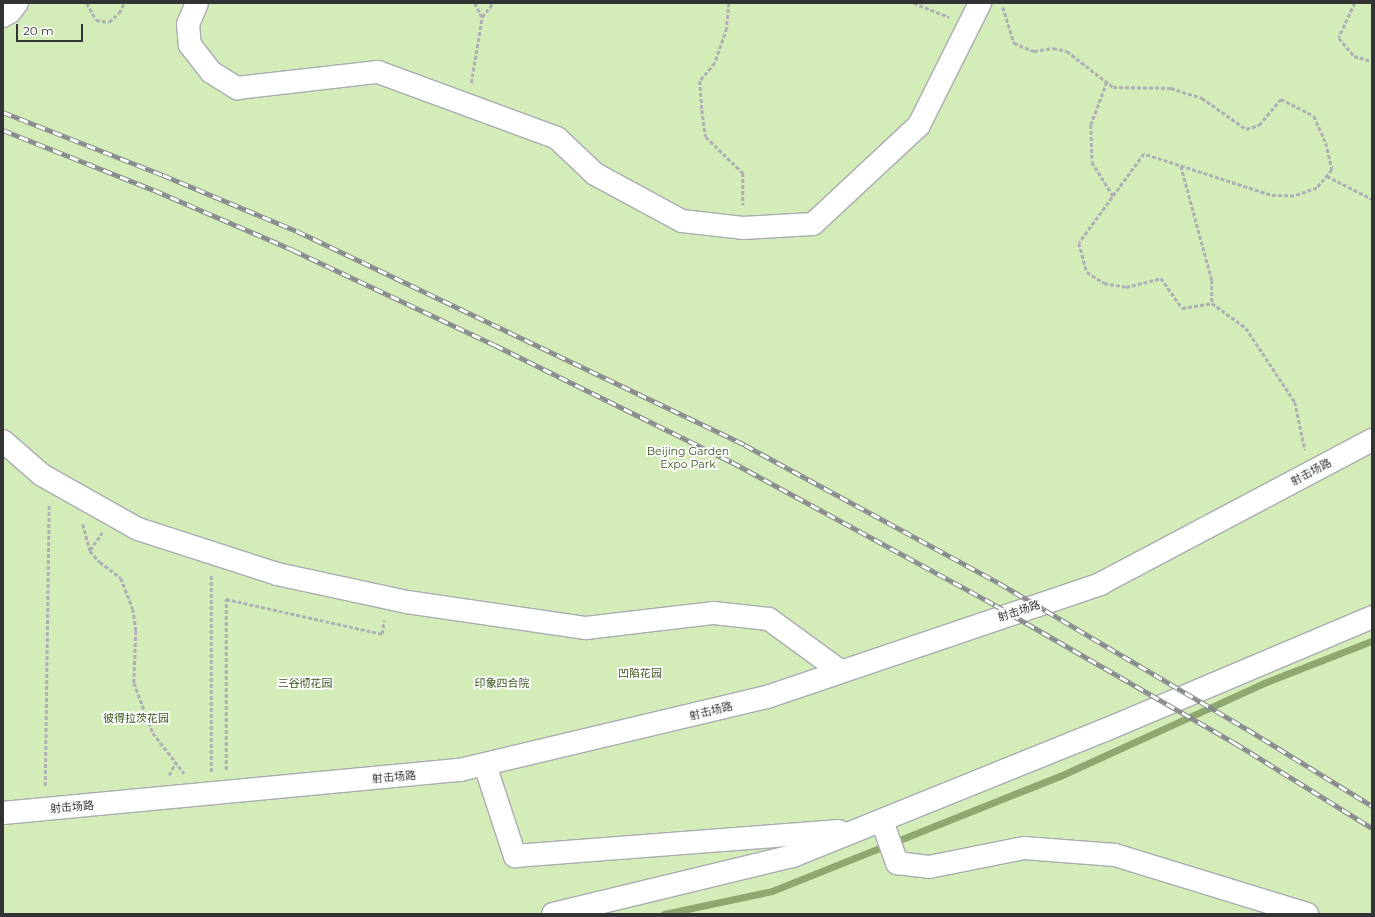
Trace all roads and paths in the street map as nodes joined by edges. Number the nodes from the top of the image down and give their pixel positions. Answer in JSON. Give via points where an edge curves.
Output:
{"nodes":[{"id":1,"x":17,"y":3,"type":"edge"},
{"id":2,"x":87,"y":3,"type":"edge"},
{"id":3,"x":124,"y":3,"type":"edge"},
{"id":4,"x":198,"y":3,"type":"edge"},
{"id":5,"x":475,"y":3,"type":"edge"},
{"id":6,"x":493,"y":3,"type":"edge"},
{"id":7,"x":729,"y":3,"type":"edge"},
{"id":8,"x":914,"y":3,"type":"edge"},
{"id":9,"x":980,"y":3,"type":"edge"},
{"id":10,"x":1001,"y":3,"type":"edge"},
{"id":11,"x":1355,"y":3,"type":"edge"},
{"id":12,"x":3,"y":16,"type":"edge"},
{"id":13,"x":482,"y":17,"type":"junction"},
{"id":14,"x":968,"y":26,"type":"junction"},
{"id":15,"x":1372,"y":61,"type":"edge"},
{"id":16,"x":1107,"y":82,"type":"junction"},
{"id":17,"x":467,"y":105,"type":"junction"},
{"id":18,"x":1181,"y":166,"type":"junction"},
{"id":19,"x":1327,"y":176,"type":"junction"},
{"id":20,"x":1113,"y":196,"type":"junction"},
{"id":21,"x":1372,"y":199,"type":"edge"},
{"id":22,"x":743,"y":228,"type":"junction"},
{"id":23,"x":1212,"y":303,"type":"junction"},
{"id":24,"x":1372,"y":440,"type":"edge"},
{"id":25,"x":3,"y":441,"type":"edge"},
{"id":26,"x":1310,"y":473,"type":"junction"},
{"id":27,"x":50,"y":479,"type":"junction"},
{"id":28,"x":77,"y":494,"type":"junction"},
{"id":29,"x":212,"y":553,"type":"junction"},
{"id":30,"x":387,"y":597,"type":"junction"},
{"id":31,"x":1372,"y":617,"type":"edge"},
{"id":32,"x":840,"y":671,"type":"junction"},
{"id":33,"x":485,"y":765,"type":"junction"},
{"id":34,"x":226,"y":773,"type":"dead end"},
{"id":35,"x":206,"y":795,"type":"junction"},
{"id":36,"x":45,"y":809,"type":"junction"},
{"id":37,"x":3,"y":813,"type":"edge"},
{"id":38,"x":882,"y":821,"type":"junction"},
{"id":39,"x":862,"y":829,"type":"junction"},
{"id":40,"x":553,"y":914,"type":"edge"},
{"id":41,"x":1308,"y":914,"type":"edge"}],
"edges":[{"from":1,"to":12,"type":"street"},
{"from":2,"to":3,"type":"path","via":[[96,20],[109,22],[119,13]]},
{"from":4,"to":17,"type":"street","via":[[188,24],[190,45],[211,72],[237,88],[378,72]]},
{"from":5,"to":13,"type":"path"},
{"from":6,"to":13,"type":"path"},
{"from":7,"to":22,"type":"path","via":[[727,28],[715,63],[700,81],[706,137],[743,173]]},
{"from":8,"to":14,"type":"path"},
{"from":9,"to":14,"type":"street"},
{"from":10,"to":16,"type":"path","via":[[1014,43],[1034,51],[1053,48],[1067,51]]},
{"from":11,"to":15,"type":"path","via":[[1339,38],[1354,56]]},
{"from":13,"to":17,"type":"path"},
{"from":14,"to":22,"type":"street","via":[[919,125],[813,224]]},
{"from":16,"to":19,"type":"path","via":[[1113,87],[1171,88],[1202,98],[1246,129],[1259,125],[1281,99],[1314,116],[1326,142],[1332,170]]},
{"from":16,"to":20,"type":"path","via":[[1091,125],[1092,162]]},
{"from":17,"to":22,"type":"street","via":[[557,138],[595,174],[682,222]]},
{"from":18,"to":19,"type":"path","via":[[1270,195],[1294,196],[1317,188]]},
{"from":18,"to":20,"type":"path","via":[[1144,154]]},
{"from":18,"to":23,"type":"path","via":[[1212,280]]},
{"from":19,"to":21,"type":"path"},
{"from":20,"to":23,"type":"path","via":[[1079,243],[1087,272],[1104,283],[1126,287],[1161,278],[1182,308]]},
{"from":23,"to":26,"type":"path","via":[[1246,328],[1294,402]]},
{"from":24,"to":26,"type":"street","name":"射击场路"},
{"from":25,"to":27,"type":"street"},
{"from":26,"to":32,"type":"street","name":"射击场路","via":[[1100,584]]},
{"from":27,"to":28,"type":"street"},
{"from":27,"to":36,"type":"path"},
{"from":28,"to":29,"type":"street","via":[[138,529]]},
{"from":28,"to":35,"type":"path","via":[[90,551],[120,578],[133,609],[136,632],[134,683],[144,712],[153,733]]},
{"from":29,"to":30,"type":"street","via":[[277,574]]},
{"from":29,"to":35,"type":"path"},
{"from":30,"to":32,"type":"street","via":[[586,628],[714,614],[769,618]]},
{"from":30,"to":34,"type":"path","via":[[382,634],[226,599]]},
{"from":31,"to":38,"type":"street"},
{"from":32,"to":33,"type":"street","name":"射击场路","via":[[767,697]]},
{"from":33,"to":35,"type":"street","name":"射击场路","via":[[460,770]]},
{"from":33,"to":39,"type":"street","via":[[515,856]]},
{"from":35,"to":36,"type":"street","name":"射击场路"},
{"from":36,"to":37,"type":"street","name":"射击场路"},
{"from":38,"to":39,"type":"street"},
{"from":38,"to":41,"type":"street","via":[[897,862],[929,867],[1024,848],[1115,855]]},
{"from":39,"to":40,"type":"street","via":[[793,856]]}]}
